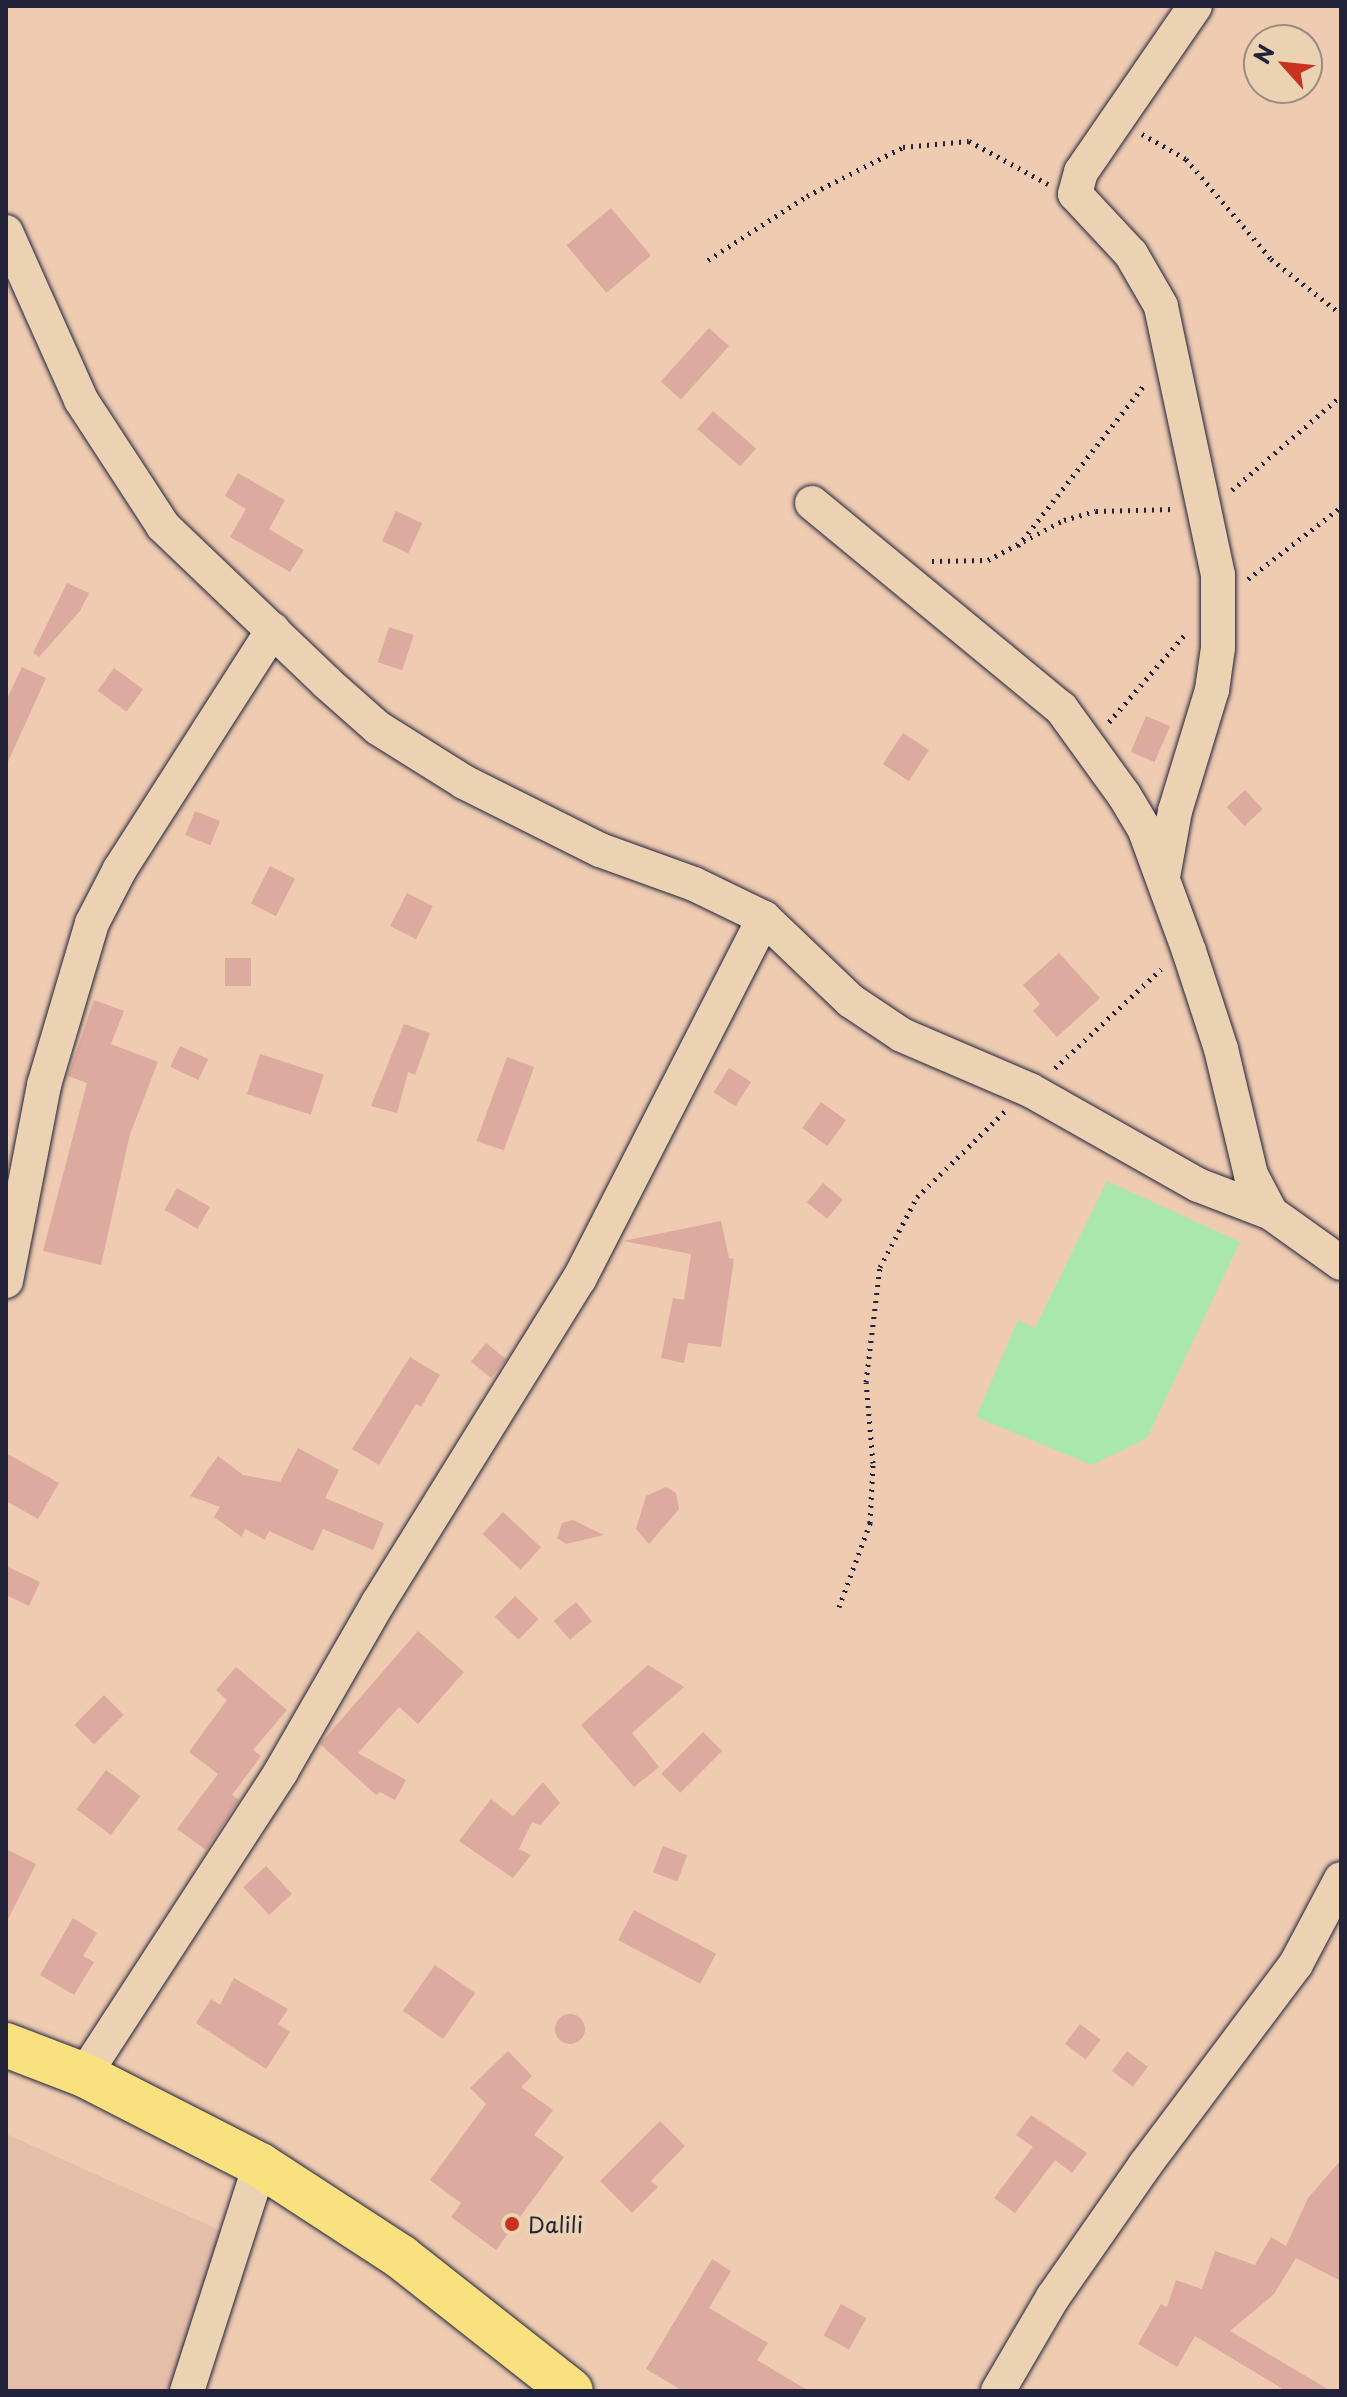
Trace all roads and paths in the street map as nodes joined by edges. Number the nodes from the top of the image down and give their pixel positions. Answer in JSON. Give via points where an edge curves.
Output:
{"nodes":[{"id":1,"x":1195,"y":6,"type":"edge"},
{"id":2,"x":1118,"y":119,"type":"junction"},
{"id":3,"x":1075,"y":194,"type":"junction"},
{"id":4,"x":6,"y":232,"type":"edge"},
{"id":5,"x":708,"y":260,"type":"dead end"},
{"id":6,"x":1341,"y":314,"type":"edge"},
{"id":7,"x":1171,"y":346,"type":"junction"},
{"id":8,"x":1341,"y":396,"type":"edge"},
{"id":9,"x":812,"y":503,"type":"dead end"},
{"id":10,"x":1201,"y":506,"type":"junction"},
{"id":11,"x":1015,"y":550,"type":"junction"},
{"id":12,"x":883,"y":560,"type":"junction"},
{"id":13,"x":273,"y":630,"type":"junction"},
{"id":14,"x":1163,"y":877,"type":"junction"},
{"id":15,"x":764,"y":918,"type":"junction"},
{"id":16,"x":1189,"y":951,"type":"junction"},
{"id":17,"x":1030,"y":1090,"type":"junction"},
{"id":18,"x":1271,"y":1213,"type":"junction"},
{"id":19,"x":1341,"y":1263,"type":"edge"},
{"id":20,"x":6,"y":1281,"type":"edge"},
{"id":21,"x":839,"y":1607,"type":"dead end"},
{"id":22,"x":1341,"y":1879,"type":"edge"},
{"id":23,"x":6,"y":2045,"type":"edge"},
{"id":24,"x":84,"y":2075,"type":"junction"},
{"id":25,"x":260,"y":2165,"type":"junction"},
{"id":26,"x":187,"y":2391,"type":"edge"},
{"id":27,"x":571,"y":2391,"type":"edge"},
{"id":28,"x":998,"y":2391,"type":"edge"}],
"edges":[{"from":1,"to":2,"type":"street"},
{"from":2,"to":3,"type":"street","via":[[1081,172]]},
{"from":2,"to":6,"type":"path","via":[[1186,159],[1271,259]]},
{"from":3,"to":5,"type":"path","via":[[1025,176],[990,149],[969,141],[903,147],[807,196]]},
{"from":3,"to":7,"type":"street","via":[[1153,286]]},
{"from":4,"to":13,"type":"street","via":[[81,400],[163,526]]},
{"from":7,"to":10,"type":"street"},
{"from":7,"to":11,"type":"path"},
{"from":8,"to":10,"type":"path","via":[[1254,474]]},
{"from":9,"to":12,"type":"street"},
{"from":10,"to":11,"type":"path","via":[[1096,511],[1064,520]]},
{"from":10,"to":14,"type":"street","via":[[1218,575],[1218,648]]},
{"from":11,"to":12,"type":"path","via":[[988,560]]},
{"from":12,"to":14,"type":"street","via":[[1061,708],[1124,795]]},
{"from":13,"to":15,"type":"street","via":[[378,728],[464,782],[600,850],[694,884]]},
{"from":13,"to":20,"type":"street","via":[[120,869],[92,923],[44,1085]]},
{"from":14,"to":16,"type":"street"},
{"from":15,"to":17,"type":"street","via":[[851,1001],[902,1035]]},
{"from":15,"to":24,"type":"street","via":[[579,1279],[378,1603],[281,1772]]},
{"from":16,"to":17,"type":"path","via":[[1152,974]]},
{"from":16,"to":18,"type":"street","via":[[1221,1049],[1251,1175]]},
{"from":17,"to":18,"type":"street","via":[[1150,1161]]},
{"from":17,"to":21,"type":"path","via":[[917,1197],[880,1267],[866,1382],[873,1463],[870,1523]]},
{"from":18,"to":19,"type":"street"},
{"from":22,"to":28,"type":"street","via":[[1296,1964],[1145,2165],[1053,2297]]},
{"from":23,"to":24,"type":"main road"},
{"from":24,"to":25,"type":"main road"},
{"from":25,"to":26,"type":"street"},
{"from":25,"to":27,"type":"main road","via":[[401,2257]]}]}
